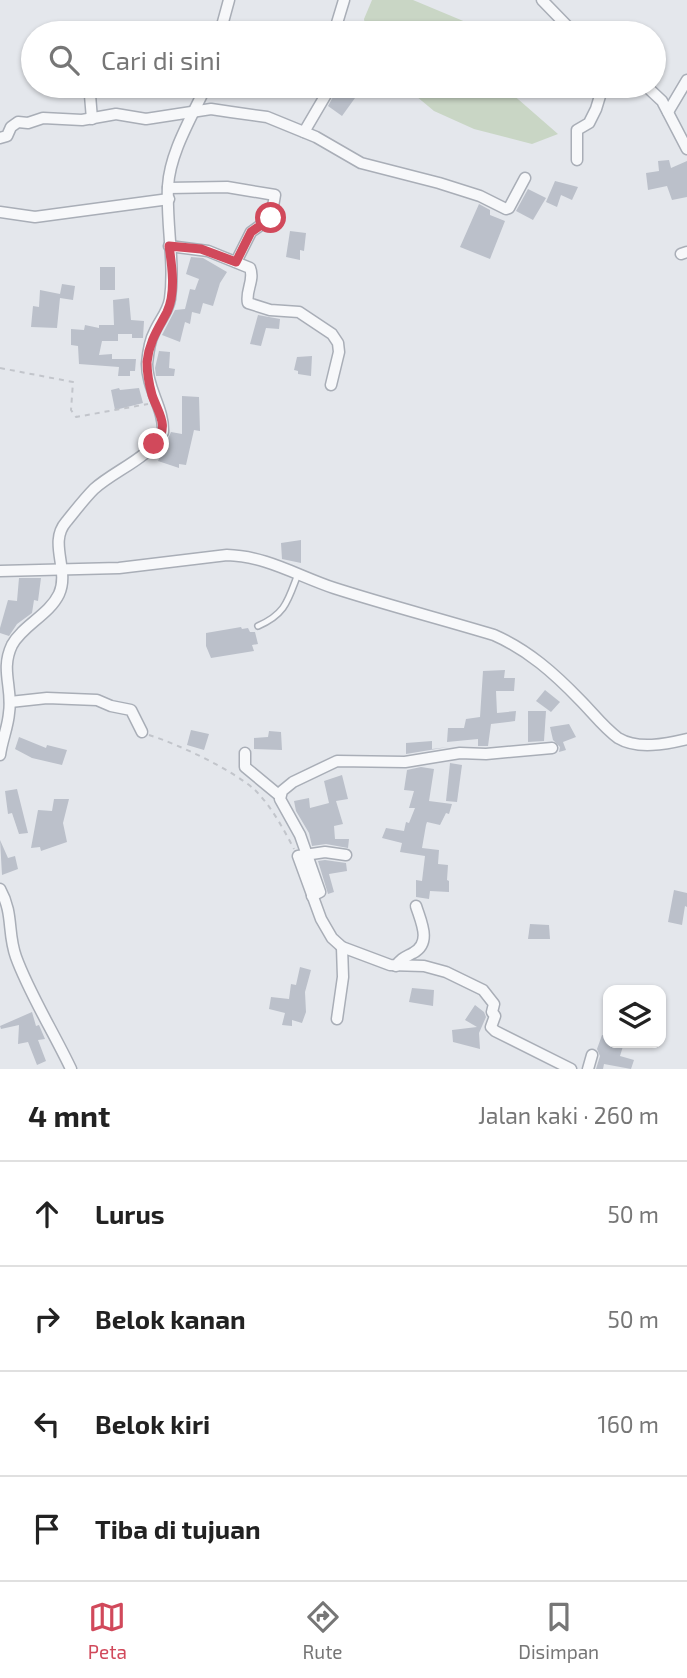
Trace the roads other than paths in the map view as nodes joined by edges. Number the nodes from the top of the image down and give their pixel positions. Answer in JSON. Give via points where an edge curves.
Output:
{"nodes":[{"id":1,"x":229,"y":0,"type":"edge"},
{"id":2,"x":344,"y":0,"type":"edge"},
{"id":3,"x":542,"y":0,"type":"edge"},
{"id":4,"x":223,"y":21,"type":"edge"},
{"id":5,"x":338,"y":21,"type":"edge"},
{"id":6,"x":562,"y":21,"type":"edge"},
{"id":7,"x":687,"y":79,"type":"edge"},
{"id":8,"x":90,"y":98,"type":"edge"},
{"id":9,"x":201,"y":98,"type":"edge"},
{"id":10,"x":324,"y":98,"type":"edge"},
{"id":11,"x":598,"y":98,"type":"edge"},
{"id":12,"x":659,"y":98,"type":"edge"},
{"id":13,"x":195,"y":111,"type":"junction"},
{"id":14,"x":668,"y":112,"type":"junction"},
{"id":15,"x":92,"y":119,"type":"junction"},
{"id":16,"x":304,"y":132,"type":"junction"},
{"id":17,"x":0,"y":138,"type":"edge"},
{"id":18,"x":687,"y":149,"type":"edge"},
{"id":19,"x":577,"y":160,"type":"dead end"},
{"id":20,"x":525,"y":178,"type":"dead end"},
{"id":21,"x":169,"y":194,"type":"junction"},
{"id":22,"x":0,"y":212,"type":"edge"},
{"id":23,"x":169,"y":246,"type":"junction"},
{"id":24,"x":236,"y":262,"type":"junction"},
{"id":25,"x":331,"y":385,"type":"dead end"},
{"id":26,"x":62,"y":571,"type":"junction"},
{"id":27,"x":0,"y":572,"type":"edge"},
{"id":28,"x":298,"y":574,"type":"junction"},
{"id":29,"x":258,"y":626,"type":"dead end"},
{"id":30,"x":10,"y":702,"type":"junction"},
{"id":31,"x":142,"y":732,"type":"road end"},
{"id":32,"x":687,"y":739,"type":"edge"},
{"id":33,"x":552,"y":748,"type":"dead end"},
{"id":34,"x":245,"y":754,"type":"dead end"},
{"id":35,"x":0,"y":755,"type":"edge"},
{"id":36,"x":280,"y":796,"type":"junction"},
{"id":37,"x":302,"y":855,"type":"junction"},
{"id":38,"x":346,"y":855,"type":"dead end"},
{"id":39,"x":0,"y":889,"type":"edge"},
{"id":40,"x":416,"y":906,"type":"dead end"},
{"id":41,"x":5,"y":910,"type":"edge"},
{"id":42,"x":342,"y":947,"type":"junction"},
{"id":43,"x":398,"y":963,"type":"junction"},
{"id":44,"x":337,"y":1019,"type":"dead end"},
{"id":45,"x":592,"y":1055,"type":"dead end"},
{"id":46,"x":71,"y":1069,"type":"edge"},
{"id":47,"x":571,"y":1069,"type":"edge"},
{"id":48,"x":588,"y":1069,"type":"edge"}],
"edges":[{"from":1,"to":4,"type":"street"},
{"from":2,"to":5,"type":"street"},
{"from":3,"to":6,"type":"street"},
{"from":7,"to":14,"type":"street"},
{"from":8,"to":15,"type":"street"},
{"from":9,"to":13,"type":"street"},
{"from":10,"to":16,"type":"street"},
{"from":11,"to":19,"type":"street","via":[[589,123],[577,130]]},
{"from":12,"to":14,"type":"street"},
{"from":13,"to":15,"type":"street","via":[[152,118],[116,114]]},
{"from":13,"to":16,"type":"street","via":[[267,117]]},
{"from":13,"to":21,"type":"street","via":[[178,149]]},
{"from":14,"to":18,"type":"street"},
{"from":15,"to":17,"type":"street","via":[[18,122]]},
{"from":16,"to":20,"type":"street","via":[[361,163],[480,196],[506,209]]},
{"from":21,"to":22,"type":"street","via":[[35,217]]},
{"from":21,"to":23,"type":"street"},
{"from":21,"to":24,"type":"street","via":[[228,187],[275,195],[271,218],[251,232]]},
{"from":23,"to":24,"type":"street","via":[[201,249]]},
{"from":23,"to":26,"type":"street","via":[[170,302],[153,334],[147,364],[163,432],[95,488],[62,525],[57,544]]},
{"from":24,"to":25,"type":"street","via":[[251,269],[248,303],[299,312],[335,339],[339,352]]},
{"from":26,"to":27,"type":"street"},
{"from":26,"to":28,"type":"street","via":[[227,555],[261,560]]},
{"from":26,"to":30,"type":"street","via":[[59,594],[9,652],[5,680]]},
{"from":28,"to":29,"type":"lane","via":[[282,611]]},
{"from":28,"to":32,"type":"street","via":[[509,641],[560,679],[620,738],[656,745]]},
{"from":30,"to":31,"type":"street","via":[[47,698],[101,701],[131,710]]},
{"from":30,"to":35,"type":"street"},
{"from":33,"to":36,"type":"street","via":[[460,753],[405,762],[337,761],[293,782]]},
{"from":34,"to":36,"type":"street","via":[[244,767]]},
{"from":36,"to":37,"type":"street","via":[[297,828]]},
{"from":37,"to":38,"type":"street"},
{"from":37,"to":42,"type":"street","via":[[327,930]]},
{"from":39,"to":41,"type":"street"},
{"from":40,"to":43,"type":"street","via":[[423,943]]},
{"from":41,"to":46,"type":"street","via":[[17,960]]},
{"from":42,"to":43,"type":"street"},
{"from":42,"to":44,"type":"street"},
{"from":43,"to":47,"type":"street","via":[[451,974],[483,990],[494,1004],[491,1027],[495,1031]]},
{"from":45,"to":48,"type":"street"}]}
